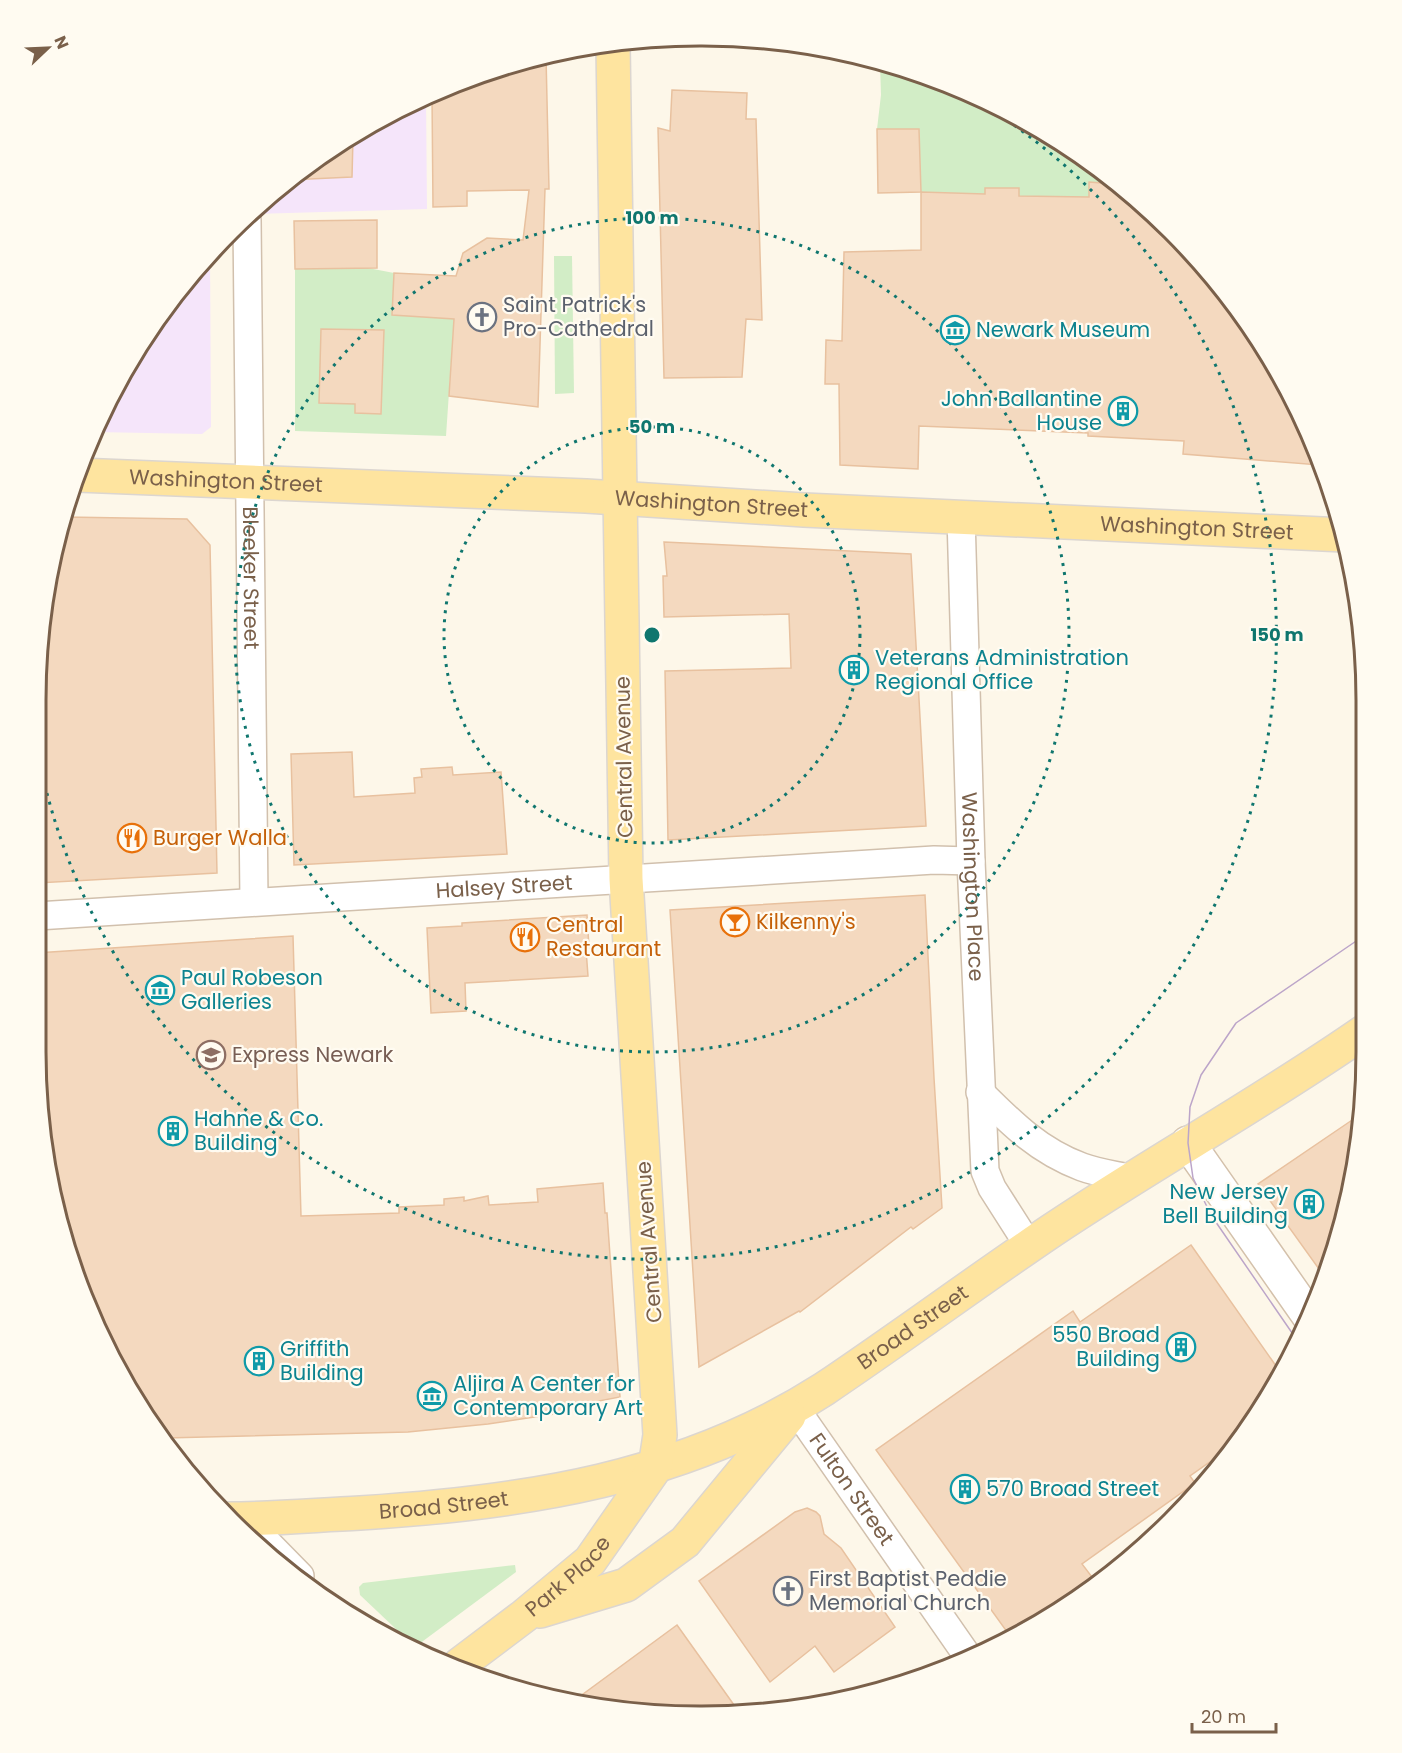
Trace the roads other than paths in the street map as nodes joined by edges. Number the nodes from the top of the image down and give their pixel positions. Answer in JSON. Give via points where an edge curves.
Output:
{"nodes":[{"id":1,"x":613,"y":52,"type":"edge"},
{"id":2,"x":247,"y":229,"type":"edge"},
{"id":3,"x":87,"y":475,"type":"edge"},
{"id":4,"x":250,"y":481,"type":"junction"},
{"id":5,"x":619,"y":498,"type":"junction"},
{"id":6,"x":960,"y":517,"type":"junction"},
{"id":7,"x":1334,"y":535,"type":"edge"},
{"id":8,"x":970,"y":861,"type":"junction"},
{"id":9,"x":626,"y":879,"type":"junction"},
{"id":10,"x":254,"y":901,"type":"junction"},
{"id":11,"x":46,"y":915,"type":"edge"},
{"id":12,"x":1356,"y":1037,"type":"edge"},
{"id":13,"x":980,"y":1092,"type":"junction"},
{"id":14,"x":1188,"y":1143,"type":"junction"},
{"id":15,"x":1133,"y":1179,"type":"junction"},
{"id":16,"x":1029,"y":1246,"type":"junction"},
{"id":17,"x":1303,"y":1308,"type":"edge"},
{"id":18,"x":795,"y":1408,"type":"junction"},
{"id":19,"x":655,"y":1468,"type":"junction"},
{"id":20,"x":242,"y":1519,"type":"edge"},
{"id":21,"x":524,"y":1616,"type":"junction"},
{"id":22,"x":964,"y":1651,"type":"edge"},
{"id":23,"x":463,"y":1662,"type":"edge"}],
"edges":[{"from":1,"to":5,"type":"main road","name":"Central Avenue"},
{"from":2,"to":4,"type":"street","name":"Bleeker Street"},
{"from":3,"to":4,"type":"main road","name":"Washington Street"},
{"from":4,"to":5,"type":"main road","name":"Washington Street"},
{"from":4,"to":10,"type":"street","name":"Bleeker Street"},
{"from":5,"to":6,"type":"main road","name":"Washington Street"},
{"from":5,"to":9,"type":"main road","name":"Central Avenue"},
{"from":6,"to":7,"type":"main road","name":"Washington Street"},
{"from":6,"to":8,"type":"street","name":"Washington Place"},
{"from":8,"to":9,"type":"street","name":"Halsey Street"},
{"from":8,"to":13,"type":"street","name":"Washington Place"},
{"from":9,"to":10,"type":"street","name":"Halsey Street"},
{"from":9,"to":19,"type":"main road","name":"Central Avenue","via":[[659,1403]]},
{"from":10,"to":11,"type":"street","name":"Halsey Street"},
{"from":12,"to":14,"type":"main road"},
{"from":13,"to":15,"type":"street","via":[[1019,1131],[1044,1148],[1082,1167]]},
{"from":13,"to":16,"type":"street","name":"Washington Place","via":[[985,1171]]},
{"from":14,"to":15,"type":"main road","name":"Broad Street"},
{"from":14,"to":17,"type":"street"},
{"from":15,"to":16,"type":"main road","name":"Broad Street"},
{"from":16,"to":18,"type":"main road","name":"Broad Street"},
{"from":18,"to":19,"type":"main road","name":"Broad Street","via":[[738,1436]]},
{"from":18,"to":21,"type":"main road","via":[[685,1542],[626,1585]]},
{"from":18,"to":22,"type":"street","name":"Fulton Street"},
{"from":19,"to":20,"type":"main road","name":"Broad Street","via":[[561,1490],[457,1505]]},
{"from":19,"to":21,"type":"main road","name":"Park Place","via":[[590,1561]]},
{"from":21,"to":23,"type":"main road","name":"Park Place"}]}
